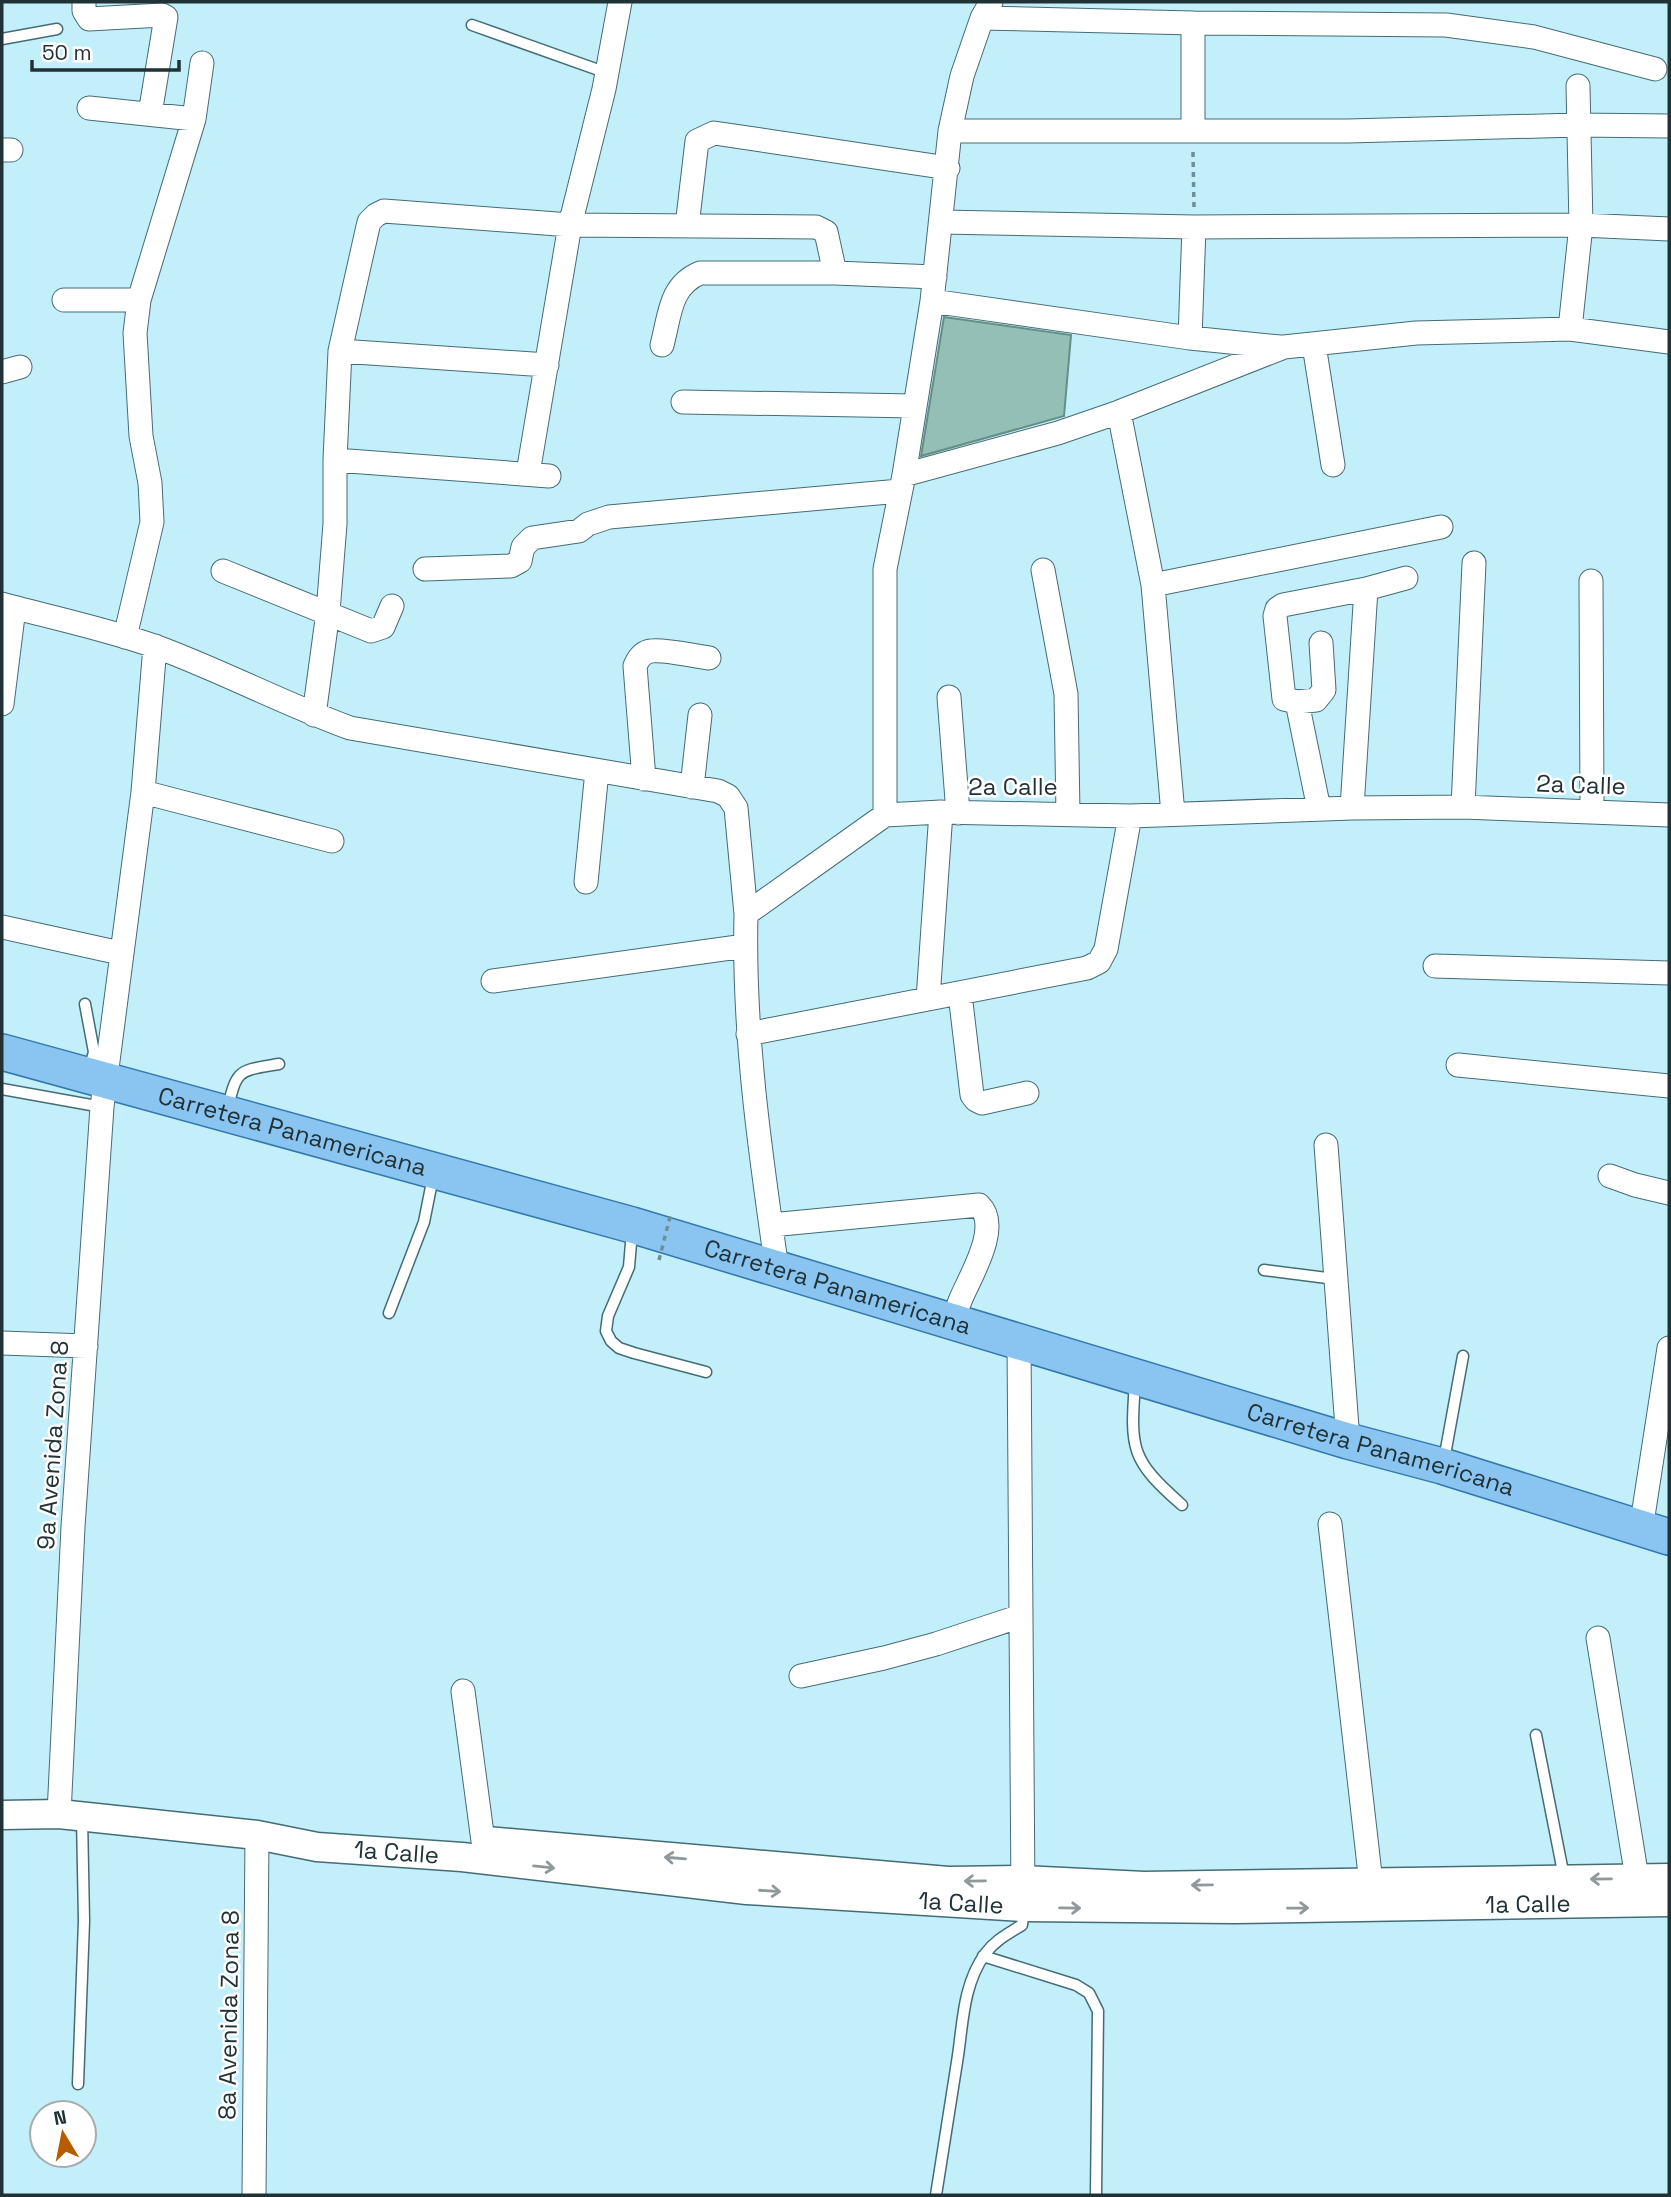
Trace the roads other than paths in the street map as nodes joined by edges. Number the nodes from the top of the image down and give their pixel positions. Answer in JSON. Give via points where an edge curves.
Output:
{"nodes":[{"id":1,"x":85,"y":2,"type":"edge"},
{"id":2,"x":620,"y":2,"type":"edge"},
{"id":3,"x":986,"y":10,"type":"edge"},
{"id":4,"x":1194,"y":23,"type":"junction"},
{"id":5,"x":472,"y":25,"type":"dead end"},
{"id":6,"x":57,"y":29,"type":"dead end"},
{"id":7,"x":2,"y":39,"type":"edge"},
{"id":8,"x":202,"y":63,"type":"dead end"},
{"id":9,"x":1655,"y":69,"type":"dead end"},
{"id":10,"x":607,"y":73,"type":"junction"},
{"id":11,"x":1578,"y":86,"type":"dead end"},
{"id":12,"x":89,"y":108,"type":"dead end"},
{"id":13,"x":150,"y":114,"type":"junction"},
{"id":14,"x":194,"y":119,"type":"junction"},
{"id":15,"x":1577,"y":125,"type":"junction"},
{"id":16,"x":1669,"y":126,"type":"edge"},
{"id":17,"x":1193,"y":130,"type":"junction"},
{"id":18,"x":950,"y":131,"type":"junction"},
{"id":19,"x":947,"y":168,"type":"junction"},
{"id":20,"x":942,"y":222,"type":"junction"},
{"id":21,"x":570,"y":225,"type":"junction"},
{"id":22,"x":1580,"y":225,"type":"junction"},
{"id":23,"x":687,"y":226,"type":"junction"},
{"id":24,"x":1194,"y":227,"type":"junction"},
{"id":25,"x":1669,"y":229,"type":"edge"},
{"id":26,"x":835,"y":274,"type":"junction"},
{"id":27,"x":935,"y":277,"type":"junction"},
{"id":28,"x":64,"y":300,"type":"dead end"},
{"id":29,"x":139,"y":300,"type":"junction"},
{"id":30,"x":932,"y":300,"type":"junction"},
{"id":31,"x":1570,"y":329,"type":"junction"},
{"id":32,"x":1190,"y":338,"type":"junction"},
{"id":33,"x":1669,"y":342,"type":"edge"},
{"id":34,"x":662,"y":345,"type":"dead end"},
{"id":35,"x":1314,"y":345,"type":"junction"},
{"id":36,"x":1284,"y":347,"type":"junction"},
{"id":37,"x":340,"y":351,"type":"junction"},
{"id":38,"x":547,"y":365,"type":"junction"},
{"id":39,"x":683,"y":402,"type":"dead end"},
{"id":40,"x":914,"y":406,"type":"junction"},
{"id":41,"x":1119,"y":412,"type":"junction"},
{"id":42,"x":335,"y":460,"type":"junction"},
{"id":43,"x":1333,"y":465,"type":"dead end"},
{"id":44,"x":902,"y":483,"type":"junction"},
{"id":45,"x":1441,"y":527,"type":"dead end"},
{"id":46,"x":1474,"y":563,"type":"dead end"},
{"id":47,"x":425,"y":569,"type":"dead end"},
{"id":48,"x":1043,"y":570,"type":"dead end"},
{"id":49,"x":223,"y":572,"type":"dead end"},
{"id":50,"x":1406,"y":578,"type":"dead end"},
{"id":51,"x":1591,"y":581,"type":"dead end"},
{"id":52,"x":1153,"y":585,"type":"junction"},
{"id":53,"x":1366,"y":589,"type":"junction"},
{"id":54,"x":8,"y":606,"type":"edge"},
{"id":55,"x":391,"y":606,"type":"dead end"},
{"id":56,"x":328,"y":612,"type":"junction"},
{"id":57,"x":125,"y":637,"type":"junction"},
{"id":58,"x":1321,"y":643,"type":"dead end"},
{"id":59,"x":155,"y":646,"type":"junction"},
{"id":60,"x":709,"y":658,"type":"dead end"},
{"id":61,"x":949,"y":697,"type":"dead end"},
{"id":62,"x":1297,"y":702,"type":"junction"},
{"id":63,"x":2,"y":704,"type":"edge"},
{"id":64,"x":314,"y":715,"type":"junction"},
{"id":65,"x":699,"y":715,"type":"dead end"},
{"id":66,"x":597,"y":771,"type":"junction"},
{"id":67,"x":644,"y":779,"type":"junction"},
{"id":68,"x":692,"y":787,"type":"junction"},
{"id":69,"x":143,"y":792,"type":"junction"},
{"id":70,"x":1463,"y":807,"type":"junction"},
{"id":71,"x":1352,"y":808,"type":"junction"},
{"id":72,"x":1319,"y":809,"type":"junction"},
{"id":73,"x":1592,"y":810,"type":"junction"},
{"id":74,"x":950,"y":813,"type":"junction"},
{"id":75,"x":1068,"y":814,"type":"junction"},
{"id":76,"x":1172,"y":814,"type":"junction"},
{"id":77,"x":1669,"y":815,"type":"edge"},
{"id":78,"x":885,"y":816,"type":"junction"},
{"id":79,"x":1130,"y":816,"type":"junction"},
{"id":80,"x":332,"y":841,"type":"dead end"},
{"id":81,"x":586,"y":882,"type":"dead end"},
{"id":82,"x":746,"y":914,"type":"junction"},
{"id":83,"x":2,"y":927,"type":"edge"},
{"id":84,"x":745,"y":946,"type":"junction"},
{"id":85,"x":120,"y":953,"type":"junction"},
{"id":86,"x":1435,"y":966,"type":"dead end"},
{"id":87,"x":1669,"y":973,"type":"edge"},
{"id":88,"x":493,"y":981,"type":"dead end"},
{"id":89,"x":960,"y":994,"type":"junction"},
{"id":90,"x":928,"y":999,"type":"junction"},
{"id":91,"x":85,"y":1004,"type":"dead end"},
{"id":92,"x":748,"y":1034,"type":"junction"},
{"id":93,"x":2,"y":1052,"type":"edge"},
{"id":94,"x":279,"y":1064,"type":"dead end"},
{"id":95,"x":1458,"y":1066,"type":"dead end"},
{"id":96,"x":1669,"y":1086,"type":"edge"},
{"id":97,"x":98,"y":1087,"type":"junction"},
{"id":98,"x":2,"y":1088,"type":"edge"},
{"id":99,"x":1027,"y":1093,"type":"dead end"},
{"id":100,"x":227,"y":1113,"type":"junction"},
{"id":101,"x":1326,"y":1144,"type":"dead end"},
{"id":102,"x":434,"y":1171,"type":"junction"},
{"id":103,"x":1610,"y":1176,"type":"dead end"},
{"id":104,"x":1669,"y":1193,"type":"edge"},
{"id":105,"x":632,"y":1225,"type":"junction"},
{"id":106,"x":771,"y":1225,"type":"junction"},
{"id":107,"x":777,"y":1269,"type":"junction"},
{"id":108,"x":1264,"y":1270,"type":"dead end"},
{"id":109,"x":1335,"y":1279,"type":"junction"},
{"id":110,"x":389,"y":1313,"type":"dead end"},
{"id":111,"x":953,"y":1322,"type":"junction"},
{"id":112,"x":1019,"y":1342,"type":"junction"},
{"id":113,"x":2,"y":1343,"type":"edge"},
{"id":114,"x":86,"y":1346,"type":"junction"},
{"id":115,"x":1669,"y":1348,"type":"edge"},
{"id":116,"x":1462,"y":1356,"type":"dead end"},
{"id":117,"x":706,"y":1372,"type":"dead end"},
{"id":118,"x":1136,"y":1377,"type":"junction"},
{"id":119,"x":1348,"y":1441,"type":"junction"},
{"id":120,"x":1442,"y":1466,"type":"junction"},
{"id":121,"x":1182,"y":1505,"type":"dead end"},
{"id":122,"x":1330,"y":1524,"type":"dead end"},
{"id":123,"x":1655,"y":1533,"type":"edge"},
{"id":124,"x":1021,"y":1615,"type":"junction"},
{"id":125,"x":1598,"y":1638,"type":"dead end"},
{"id":126,"x":801,"y":1676,"type":"dead end"},
{"id":127,"x":463,"y":1691,"type":"dead end"},
{"id":128,"x":1536,"y":1735,"type":"dead end"},
{"id":129,"x":2,"y":1815,"type":"edge"},
{"id":130,"x":70,"y":1816,"type":"junction"},
{"id":131,"x":257,"y":1835,"type":"junction"},
{"id":132,"x":483,"y":1841,"type":"junction"},
{"id":133,"x":1637,"y":1878,"type":"junction"},
{"id":134,"x":1669,"y":1878,"type":"edge"},
{"id":135,"x":1023,"y":1880,"type":"junction"},
{"id":136,"x":1564,"y":1880,"type":"junction"},
{"id":137,"x":1371,"y":1883,"type":"junction"},
{"id":138,"x":1669,"y":1902,"type":"edge"},
{"id":139,"x":1024,"y":1907,"type":"junction"},
{"id":140,"x":983,"y":1956,"type":"junction"},
{"id":141,"x":78,"y":2084,"type":"dead end"},
{"id":142,"x":254,"y":2195,"type":"edge"},
{"id":143,"x":936,"y":2195,"type":"edge"},
{"id":144,"x":1096,"y":2195,"type":"edge"}],
"edges":[{"from":1,"to":13,"type":"street","via":[[89,19],[166,17]]},
{"from":2,"to":10,"type":"street"},
{"from":3,"to":4,"type":"street"},
{"from":3,"to":18,"type":"street","via":[[962,76]]},
{"from":4,"to":9,"type":"street","via":[[1446,24],[1534,37]]},
{"from":4,"to":17,"type":"street"},
{"from":5,"to":10,"type":"lane"},
{"from":6,"to":7,"type":"lane"},
{"from":8,"to":14,"type":"street"},
{"from":10,"to":21,"type":"street"},
{"from":11,"to":15,"type":"street"},
{"from":12,"to":13,"type":"street"},
{"from":13,"to":14,"type":"street"},
{"from":14,"to":29,"type":"street"},
{"from":15,"to":16,"type":"street"},
{"from":15,"to":17,"type":"street"},
{"from":15,"to":22,"type":"street"},
{"from":17,"to":18,"type":"street"},
{"from":18,"to":19,"type":"street"},
{"from":19,"to":20,"type":"street"},
{"from":19,"to":23,"type":"street","via":[[714,133],[697,141]]},
{"from":20,"to":24,"type":"street"},
{"from":20,"to":27,"type":"street"},
{"from":21,"to":23,"type":"street"},
{"from":21,"to":37,"type":"street","via":[[384,211],[376,215],[369,222]]},
{"from":21,"to":38,"type":"street"},
{"from":22,"to":24,"type":"street"},
{"from":22,"to":25,"type":"street"},
{"from":22,"to":31,"type":"street"},
{"from":23,"to":26,"type":"street","via":[[820,229],[826,232]]},
{"from":24,"to":32,"type":"street"},
{"from":26,"to":27,"type":"street"},
{"from":26,"to":34,"type":"street","via":[[700,273],[676,290]]},
{"from":27,"to":30,"type":"street"},
{"from":28,"to":29,"type":"street"},
{"from":29,"to":57,"type":"street","via":[[135,333],[141,436],[152,522]]},
{"from":30,"to":32,"type":"street"},
{"from":30,"to":40,"type":"street"},
{"from":31,"to":33,"type":"street"},
{"from":31,"to":35,"type":"street","via":[[1416,333]]},
{"from":32,"to":36,"type":"street"},
{"from":35,"to":36,"type":"street"},
{"from":35,"to":43,"type":"street"},
{"from":36,"to":41,"type":"street"},
{"from":37,"to":38,"type":"street"},
{"from":37,"to":42,"type":"street"},
{"from":38,"to":42,"type":"street","via":[[539,474]]},
{"from":39,"to":40,"type":"street"},
{"from":40,"to":44,"type":"street"},
{"from":41,"to":44,"type":"street"},
{"from":41,"to":52,"type":"street"},
{"from":42,"to":56,"type":"street"},
{"from":44,"to":47,"type":"street","via":[[609,517],[579,531],[533,538],[523,547],[520,561],[511,566]]},
{"from":44,"to":78,"type":"street","via":[[886,569]]},
{"from":45,"to":52,"type":"street"},
{"from":46,"to":70,"type":"street"},
{"from":48,"to":75,"type":"street","via":[[1066,694]]},
{"from":49,"to":56,"type":"street"},
{"from":50,"to":53,"type":"street"},
{"from":51,"to":73,"type":"street"},
{"from":52,"to":76,"type":"street"},
{"from":53,"to":62,"type":"street","via":[[1277,609],[1284,699]]},
{"from":53,"to":71,"type":"street"},
{"from":54,"to":57,"type":"street"},
{"from":54,"to":63,"type":"street"},
{"from":55,"to":56,"type":"street","via":[[383,627],[370,631]]},
{"from":56,"to":64,"type":"street"},
{"from":57,"to":59,"type":"street"},
{"from":58,"to":62,"type":"street","via":[[1324,690],[1316,700]]},
{"from":59,"to":64,"type":"street"},
{"from":59,"to":69,"type":"street","name":"9a Avenida Zona 8"},
{"from":60,"to":67,"type":"street","via":[[652,651],[638,660]]},
{"from":61,"to":74,"type":"street"},
{"from":62,"to":72,"type":"street"},
{"from":64,"to":66,"type":"street","via":[[386,736]]},
{"from":65,"to":68,"type":"street"},
{"from":66,"to":67,"type":"street"},
{"from":66,"to":81,"type":"street"},
{"from":67,"to":68,"type":"street"},
{"from":68,"to":82,"type":"street","via":[[718,791],[736,808]]},
{"from":69,"to":80,"type":"street"},
{"from":69,"to":85,"type":"street","name":"9a Avenida Zona 8"},
{"from":70,"to":71,"type":"street","name":"2a Calle"},
{"from":70,"to":73,"type":"street","name":"2a Calle"},
{"from":71,"to":72,"type":"street","name":"2a Calle"},
{"from":72,"to":76,"type":"street","name":"2a Calle"},
{"from":73,"to":77,"type":"street","name":"2a Calle"},
{"from":74,"to":75,"type":"street","name":"2a Calle"},
{"from":74,"to":78,"type":"street","name":"2a Calle"},
{"from":74,"to":90,"type":"street"},
{"from":75,"to":79,"type":"street","name":"2a Calle"},
{"from":76,"to":79,"type":"street","name":"2a Calle"},
{"from":78,"to":82,"type":"street"},
{"from":79,"to":89,"type":"street","via":[[1106,949],[1099,962]]},
{"from":82,"to":84,"type":"street"},
{"from":83,"to":85,"type":"street"},
{"from":84,"to":88,"type":"street"},
{"from":84,"to":92,"type":"street"},
{"from":85,"to":97,"type":"street","name":"9a Avenida Zona 8"},
{"from":86,"to":87,"type":"street"},
{"from":89,"to":90,"type":"street"},
{"from":89,"to":99,"type":"street","via":[[972,1095],[982,1103]]},
{"from":90,"to":92,"type":"street"},
{"from":91,"to":97,"type":"lane"},
{"from":92,"to":106,"type":"street"},
{"from":93,"to":97,"type":"main road","name":"Carretera Panamericana"},
{"from":94,"to":100,"type":"lane","via":[[245,1070],[232,1091]]},
{"from":95,"to":96,"type":"street"},
{"from":97,"to":98,"type":"lane"},
{"from":97,"to":100,"type":"main road","name":"Carretera Panamericana"},
{"from":97,"to":114,"type":"street","name":"9a Avenida Zona 8"},
{"from":100,"to":102,"type":"main road","name":"Carretera Panamericana"},
{"from":101,"to":109,"type":"street"},
{"from":102,"to":105,"type":"main road","name":"Carretera Panamericana"},
{"from":102,"to":110,"type":"lane","via":[[424,1222]]},
{"from":103,"to":104,"type":"street"},
{"from":105,"to":107,"type":"main road","name":"Carretera Panamericana"},
{"from":105,"to":117,"type":"lane","via":[[629,1267],[608,1316],[606,1331],[611,1341],[634,1353]]},
{"from":106,"to":107,"type":"street"},
{"from":106,"to":111,"type":"street","via":[[979,1205],[988,1219],[982,1253]]},
{"from":107,"to":111,"type":"main road","name":"Carretera Panamericana"},
{"from":108,"to":109,"type":"lane"},
{"from":109,"to":119,"type":"street"},
{"from":111,"to":112,"type":"main road","name":"Carretera Panamericana"},
{"from":112,"to":118,"type":"main road","name":"Carretera Panamericana"},
{"from":112,"to":124,"type":"street"},
{"from":113,"to":114,"type":"street"},
{"from":114,"to":130,"type":"street","name":"9a Avenida Zona 8","via":[[73,1527]]},
{"from":115,"to":123,"type":"street"},
{"from":116,"to":120,"type":"lane"},
{"from":118,"to":119,"type":"main road","name":"Carretera Panamericana"},
{"from":118,"to":121,"type":"lane","via":[[1132,1432],[1138,1457],[1154,1480]]},
{"from":119,"to":120,"type":"main road","name":"Carretera Panamericana"},
{"from":120,"to":123,"type":"main road","name":"Carretera Panamericana"},
{"from":122,"to":137,"type":"street"},
{"from":124,"to":126,"type":"street","via":[[936,1644]]},
{"from":124,"to":135,"type":"street"},
{"from":125,"to":133,"type":"street"},
{"from":127,"to":132,"type":"street"},
{"from":128,"to":136,"type":"lane"},
{"from":129,"to":130,"type":"street","name":"1a Calle"},
{"from":130,"to":131,"type":"street","name":"1a Calle"},
{"from":130,"to":141,"type":"lane","via":[[84,1921]]},
{"from":131,"to":132,"type":"street","name":"1a Calle","via":[[317,1829]]},
{"from":131,"to":139,"type":"street","name":"1a Calle","one_way":true,"via":[[317,1847],[462,1857],[747,1890]]},
{"from":131,"to":142,"type":"street","name":"8a Avenida Zona 8"},
{"from":135,"to":132,"type":"street","name":"1a Calle","one_way":true,"via":[[948,1881]]},
{"from":133,"to":134,"type":"street","name":"1a Calle"},
{"from":133,"to":136,"type":"street","name":"1a Calle","one_way":true},
{"from":137,"to":135,"type":"street","name":"1a Calle","one_way":true,"via":[[1144,1886]]},
{"from":135,"to":139,"type":"street"},
{"from":136,"to":137,"type":"street","name":"1a Calle"},
{"from":139,"to":138,"type":"street","name":"1a Calle","one_way":true,"via":[[1234,1909]]},
{"from":139,"to":140,"type":"lane","via":[[1022,1924],[995,1941]]},
{"from":140,"to":143,"type":"lane","via":[[962,2014]]},
{"from":140,"to":144,"type":"lane","via":[[1076,1985],[1089,1993],[1098,2011]]}]}
